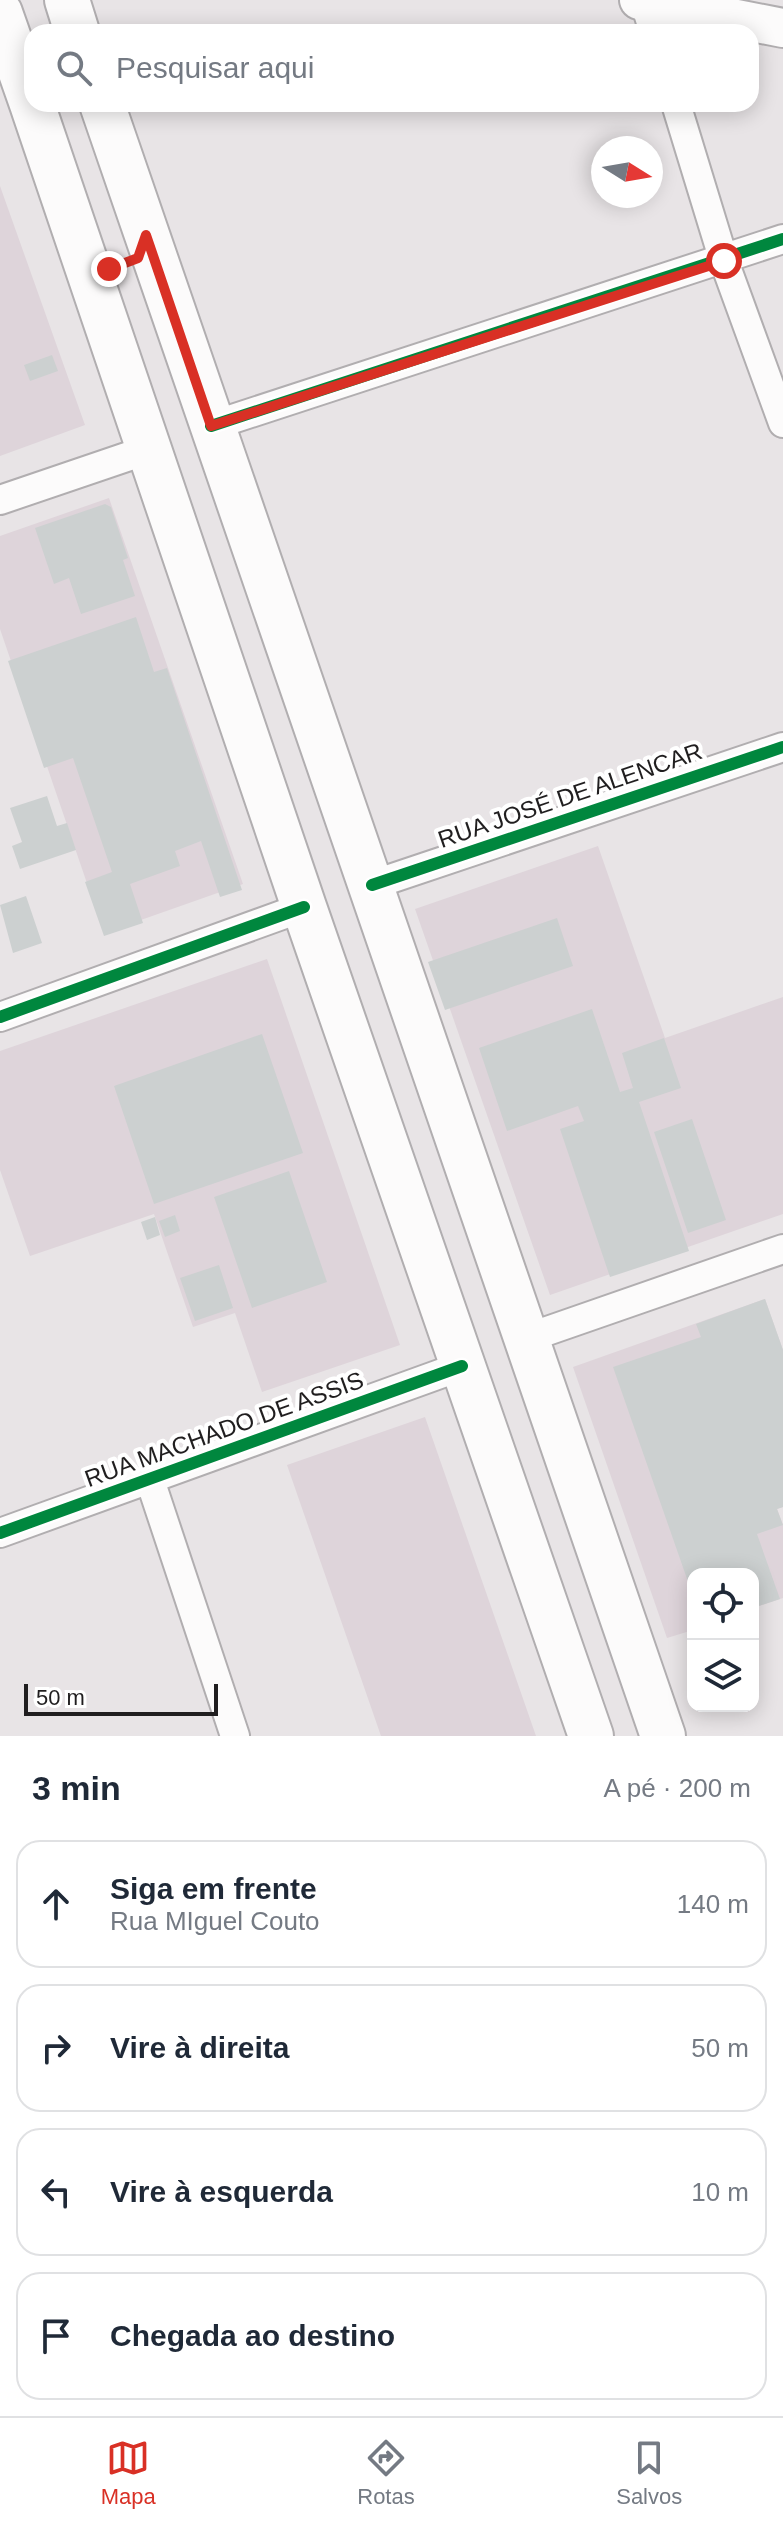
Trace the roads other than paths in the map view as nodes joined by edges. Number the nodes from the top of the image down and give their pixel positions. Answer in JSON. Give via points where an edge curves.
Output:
{"nodes":[{"id":1,"x":67,"y":0,"type":"edge"},
{"id":2,"x":642,"y":0,"type":"edge"},
{"id":3,"x":0,"y":13,"type":"edge"},
{"id":4,"x":74,"y":24,"type":"edge"},
{"id":5,"x":651,"y":24,"type":"edge"},
{"id":6,"x":783,"y":28,"type":"edge"},
{"id":7,"x":24,"y":81,"type":"edge"},
{"id":8,"x":35,"y":112,"type":"edge"},
{"id":9,"x":105,"y":112,"type":"edge"},
{"id":10,"x":678,"y":112,"type":"edge"},
{"id":11,"x":146,"y":235,"type":"junction"},
{"id":12,"x":783,"y":239,"type":"edge"},
{"id":13,"x":724,"y":261,"type":"junction"},
{"id":14,"x":88,"y":262,"type":"junction"},
{"id":15,"x":783,"y":423,"type":"edge"},
{"id":16,"x":212,"y":429,"type":"junction"},
{"id":17,"x":151,"y":450,"type":"junction"},
{"id":18,"x":0,"y":500,"type":"edge"},
{"id":19,"x":783,"y":747,"type":"edge"},
{"id":20,"x":372,"y":885,"type":"junction"},
{"id":21,"x":304,"y":907,"type":"junction"},
{"id":22,"x":0,"y":1017,"type":"edge"},
{"id":23,"x":783,"y":1249,"type":"edge"},
{"id":24,"x":527,"y":1338,"type":"junction"},
{"id":25,"x":462,"y":1366,"type":"junction"},
{"id":26,"x":150,"y":1480,"type":"junction"},
{"id":27,"x":0,"y":1533,"type":"edge"},
{"id":28,"x":235,"y":1736,"type":"edge"},
{"id":29,"x":591,"y":1736,"type":"edge"},
{"id":30,"x":663,"y":1736,"type":"edge"}],
"edges":[{"from":1,"to":4,"type":"main road"},
{"from":2,"to":5,"type":"street"},
{"from":2,"to":6,"type":"street"},
{"from":3,"to":7,"type":"main road"},
{"from":8,"to":14,"type":"main road"},
{"from":9,"to":11,"type":"main road"},
{"from":10,"to":13,"type":"street"},
{"from":11,"to":14,"type":"main road","via":[[138,258],[124,265],[109,269]]},
{"from":11,"to":16,"type":"main road"},
{"from":12,"to":13,"type":"street"},
{"from":13,"to":15,"type":"street"},
{"from":13,"to":16,"type":"street"},
{"from":14,"to":17,"type":"main road"},
{"from":16,"to":17,"type":"main road"},
{"from":16,"to":20,"type":"main road"},
{"from":17,"to":18,"type":"street"},
{"from":17,"to":21,"type":"main road"},
{"from":19,"to":20,"type":"street","name":"RUA JOSÉ DE ALENCAR"},
{"from":20,"to":24,"type":"main road"},
{"from":21,"to":22,"type":"street"},
{"from":21,"to":25,"type":"main road"},
{"from":23,"to":24,"type":"street"},
{"from":24,"to":30,"type":"main road"},
{"from":25,"to":26,"type":"street","name":"RUA MACHADO DE ASSIS"},
{"from":25,"to":29,"type":"main road"},
{"from":26,"to":27,"type":"street","name":"RUA MACHADO DE ASSIS"},
{"from":26,"to":28,"type":"street"}]}
